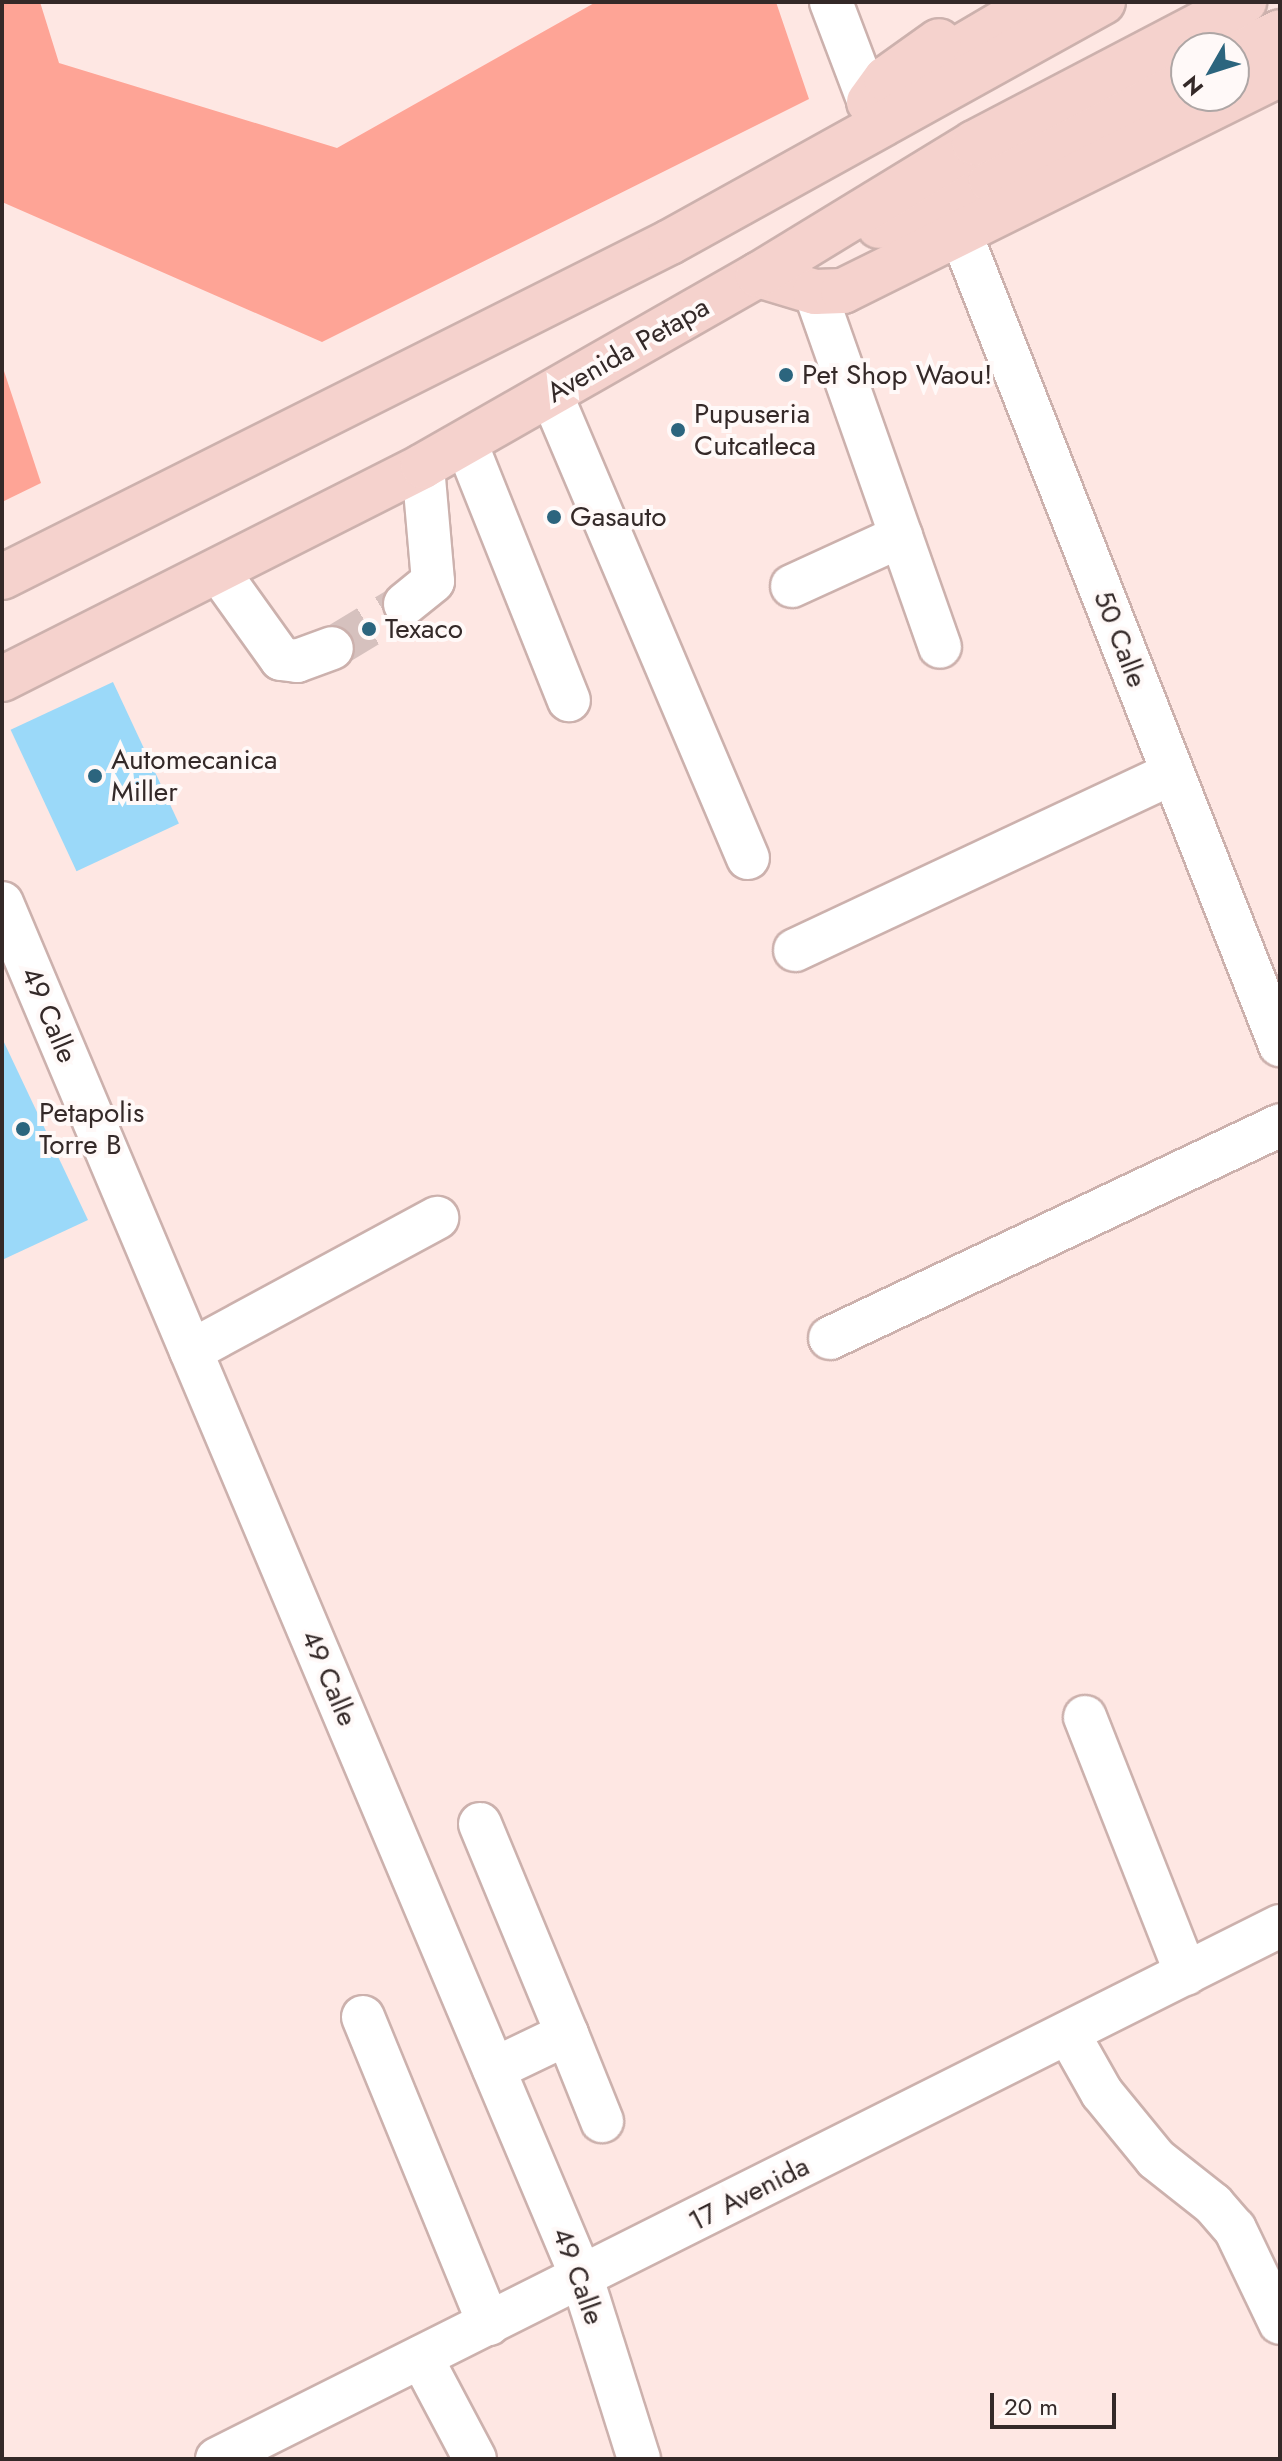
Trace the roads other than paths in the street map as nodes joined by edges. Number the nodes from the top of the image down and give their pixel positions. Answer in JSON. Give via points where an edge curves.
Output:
{"nodes":[{"id":1,"x":831,"y":2,"type":"edge"},
{"id":2,"x":992,"y":2,"type":"edge"},
{"id":3,"x":1038,"y":2,"type":"edge"},
{"id":4,"x":1103,"y":2,"type":"edge"},
{"id":5,"x":1244,"y":2,"type":"edge"},
{"id":6,"x":1280,"y":32,"type":"edge"},
{"id":7,"x":1250,"y":47,"type":"edge"},
{"id":8,"x":1280,"y":74,"type":"edge"},
{"id":9,"x":1170,"y":88,"type":"edge"},
{"id":10,"x":869,"y":102,"type":"junction"},
{"id":11,"x":805,"y":171,"type":"junction"},
{"id":12,"x":960,"y":232,"type":"junction"},
{"id":13,"x":758,"y":275,"type":"junction"},
{"id":14,"x":815,"y":292,"type":"junction"},
{"id":15,"x":551,"y":394,"type":"junction"},
{"id":16,"x":466,"y":443,"type":"junction"},
{"id":17,"x":423,"y":466,"type":"junction"},
{"id":18,"x":901,"y":536,"type":"junction"},
{"id":19,"x":218,"y":571,"type":"junction"},
{"id":20,"x":2,"y":577,"type":"edge"},
{"id":21,"x":792,"y":586,"type":"dead end"},
{"id":22,"x":405,"y":604,"type":"tunnel mouth"},
{"id":23,"x":940,"y":647,"type":"dead end"},
{"id":24,"x":332,"y":648,"type":"tunnel mouth"},
{"id":25,"x":2,"y":679,"type":"edge"},
{"id":26,"x":569,"y":700,"type":"dead end"},
{"id":27,"x":1172,"y":773,"type":"junction"},
{"id":28,"x":748,"y":858,"type":"dead end"},
{"id":29,"x":2,"y":903,"type":"edge"},
{"id":30,"x":795,"y":950,"type":"dead end"},
{"id":31,"x":1280,"y":1045,"type":"edge"},
{"id":32,"x":1280,"y":1125,"type":"edge"},
{"id":33,"x":437,"y":1218,"type":"dead end"},
{"id":34,"x":830,"y":1338,"type":"dead end"},
{"id":35,"x":191,"y":1351,"type":"junction"},
{"id":36,"x":1085,"y":1717,"type":"dead end"},
{"id":37,"x":480,"y":1824,"type":"dead end"},
{"id":38,"x":1280,"y":1926,"type":"edge"},
{"id":39,"x":1186,"y":1974,"type":"junction"},
{"id":40,"x":363,"y":2017,"type":"dead end"},
{"id":41,"x":1068,"y":2033,"type":"junction"},
{"id":42,"x":567,"y":2034,"type":"junction"},
{"id":43,"x":494,"y":2069,"type":"junction"},
{"id":44,"x":602,"y":2121,"type":"dead end"},
{"id":45,"x":582,"y":2278,"type":"junction"},
{"id":46,"x":1280,"y":2323,"type":"edge"},
{"id":47,"x":489,"y":2324,"type":"junction"},
{"id":48,"x":421,"y":2357,"type":"junction"},
{"id":49,"x":217,"y":2459,"type":"edge"},
{"id":50,"x":475,"y":2459,"type":"edge"},
{"id":51,"x":639,"y":2459,"type":"edge"}],
"edges":[{"from":1,"to":10,"type":"street"},
{"from":2,"to":10,"type":"main road","via":[[886,79]]},
{"from":3,"to":10,"type":"main road"},
{"from":4,"to":11,"type":"main road"},
{"from":5,"to":13,"type":"main road","name":"Avenida Petapa","via":[[974,143]]},
{"from":6,"to":7,"type":"main road"},
{"from":8,"to":12,"type":"main road"},
{"from":9,"to":13,"type":"main road","via":[[991,180]]},
{"from":10,"to":11,"type":"main road","via":[[824,139]]},
{"from":11,"to":20,"type":"main road"},
{"from":12,"to":14,"type":"main road","via":[[843,291]]},
{"from":12,"to":27,"type":"street","name":"50 Calle"},
{"from":13,"to":14,"type":"main road"},
{"from":13,"to":15,"type":"main road","name":"Avenida Petapa"},
{"from":14,"to":18,"type":"street"},
{"from":15,"to":16,"type":"main road","name":"Avenida Petapa"},
{"from":15,"to":28,"type":"street"},
{"from":16,"to":17,"type":"main road","name":"Avenida Petapa"},
{"from":16,"to":26,"type":"street"},
{"from":17,"to":19,"type":"main road","name":"Avenida Petapa"},
{"from":17,"to":22,"type":"street","via":[[433,581]]},
{"from":18,"to":21,"type":"street"},
{"from":18,"to":23,"type":"street"},
{"from":19,"to":24,"type":"street","via":[[281,659],[297,661]]},
{"from":19,"to":25,"type":"main road","name":"Avenida Petapa"},
{"from":27,"to":30,"type":"street"},
{"from":27,"to":31,"type":"street","name":"50 Calle"},
{"from":29,"to":35,"type":"street","name":"49 Calle"},
{"from":32,"to":34,"type":"street"},
{"from":33,"to":35,"type":"street"},
{"from":35,"to":43,"type":"street","name":"49 Calle"},
{"from":36,"to":39,"type":"street"},
{"from":37,"to":42,"type":"street"},
{"from":38,"to":39,"type":"street","name":"17 Avenida"},
{"from":39,"to":41,"type":"street","name":"17 Avenida"},
{"from":40,"to":47,"type":"street"},
{"from":41,"to":45,"type":"street","name":"17 Avenida"},
{"from":41,"to":46,"type":"street","via":[[1102,2093],[1156,2159],[1235,2229]]},
{"from":42,"to":43,"type":"street"},
{"from":42,"to":44,"type":"street"},
{"from":43,"to":45,"type":"street","name":"49 Calle"},
{"from":45,"to":47,"type":"street","name":"17 Avenida"},
{"from":45,"to":51,"type":"street","name":"49 Calle"},
{"from":47,"to":48,"type":"street","name":"17 Avenida"},
{"from":48,"to":49,"type":"street","name":"17 Avenida"},
{"from":48,"to":50,"type":"street"}]}
